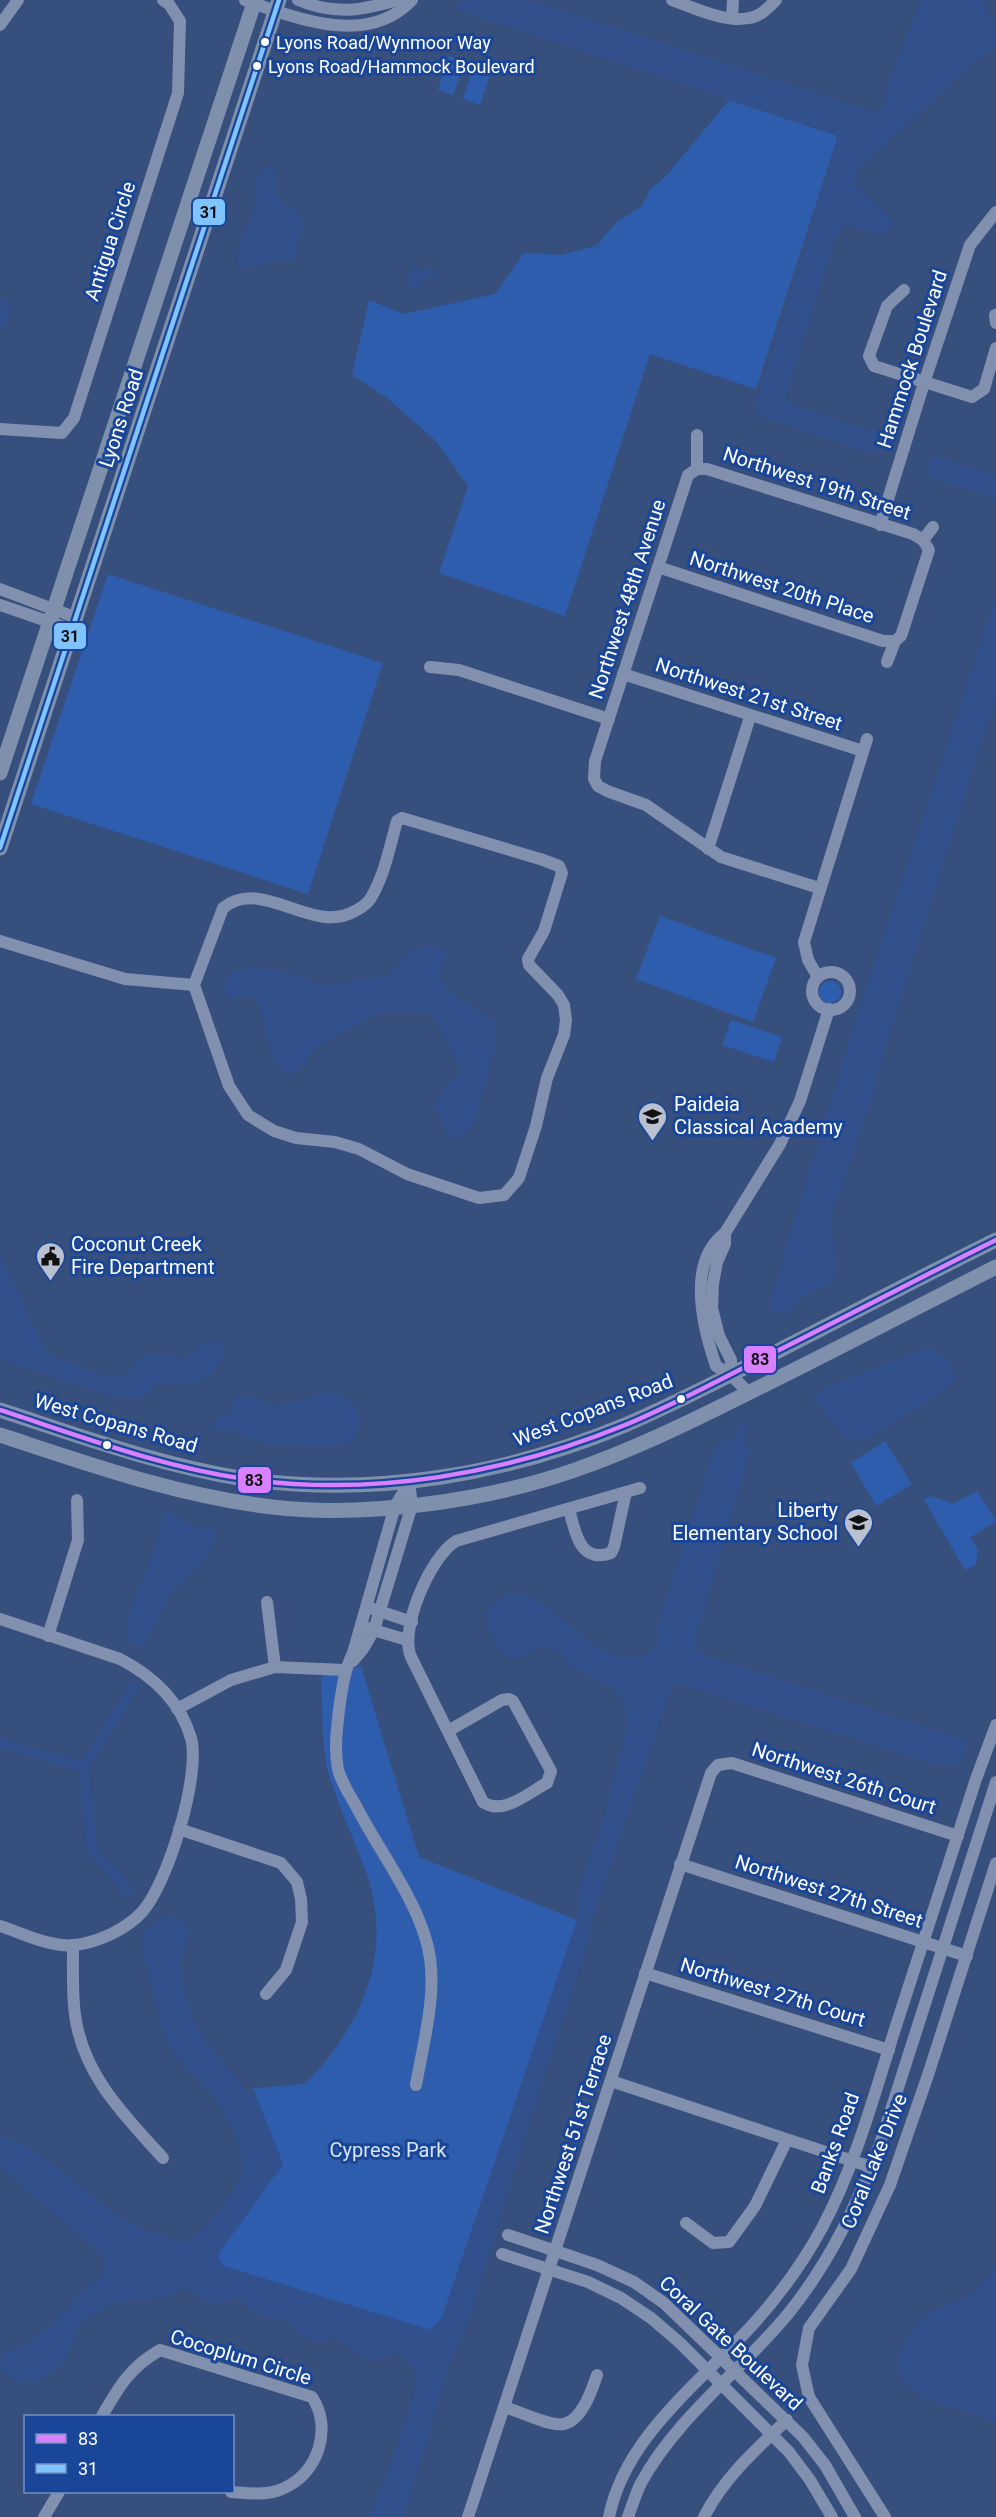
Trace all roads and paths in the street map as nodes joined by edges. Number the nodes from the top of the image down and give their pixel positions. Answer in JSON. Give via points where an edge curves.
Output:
{"nodes":[{"id":1,"x":18,"y":0,"type":"edge"},
{"id":2,"x":163,"y":0,"type":"edge"},
{"id":3,"x":298,"y":0,"type":"edge"},
{"id":4,"x":397,"y":0,"type":"edge"},
{"id":5,"x":412,"y":0,"type":"edge"},
{"id":6,"x":672,"y":0,"type":"edge"},
{"id":7,"x":733,"y":0,"type":"edge"},
{"id":8,"x":776,"y":0,"type":"edge"},
{"id":9,"x":251,"y":1,"type":"edge"},
{"id":10,"x":278,"y":5,"type":"edge"},
{"id":11,"x":732,"y":18,"type":"junction"},
{"id":12,"x":0,"y":25,"type":"edge"},
{"id":13,"x":996,"y":212,"type":"edge"},
{"id":14,"x":904,"y":290,"type":"dead end"},
{"id":15,"x":996,"y":348,"type":"edge"},
{"id":16,"x":924,"y":383,"type":"junction"},
{"id":17,"x":0,"y":429,"type":"edge"},
{"id":18,"x":697,"y":435,"type":"dead end"},
{"id":19,"x":697,"y":469,"type":"junction"},
{"id":20,"x":880,"y":525,"type":"junction"},
{"id":21,"x":933,"y":527,"type":"dead end"},
{"id":22,"x":923,"y":540,"type":"junction"},
{"id":23,"x":658,"y":567,"type":"junction"},
{"id":24,"x":0,"y":589,"type":"edge"},
{"id":25,"x":0,"y":605,"type":"edge"},
{"id":26,"x":53,"y":616,"type":"junction"},
{"id":27,"x":75,"y":624,"type":"junction"},
{"id":28,"x":895,"y":641,"type":"junction"},
{"id":29,"x":887,"y":662,"type":"dead end"},
{"id":30,"x":430,"y":667,"type":"dead end"},
{"id":31,"x":623,"y":674,"type":"junction"},
{"id":32,"x":750,"y":717,"type":"junction"},
{"id":33,"x":609,"y":719,"type":"junction"},
{"id":34,"x":0,"y":773,"type":"edge"},
{"id":35,"x":0,"y":848,"type":"edge"},
{"id":36,"x":708,"y":849,"type":"junction"},
{"id":37,"x":819,"y":888,"type":"junction"},
{"id":38,"x":0,"y":941,"type":"edge"},
{"id":39,"x":818,"y":978,"type":"junction"},
{"id":40,"x":194,"y":985,"type":"junction"},
{"id":41,"x":829,"y":1009,"type":"junction"},
{"id":42,"x":996,"y":1240,"type":"edge"},
{"id":43,"x":996,"y":1267,"type":"edge"},
{"id":44,"x":731,"y":1375,"type":"junction"},
{"id":45,"x":749,"y":1393,"type":"junction"},
{"id":46,"x":0,"y":1410,"type":"edge"},
{"id":47,"x":0,"y":1435,"type":"edge"},
{"id":48,"x":409,"y":1483,"type":"junction"},
{"id":49,"x":640,"y":1488,"type":"dead end"},
{"id":50,"x":626,"y":1492,"type":"junction"},
{"id":51,"x":77,"y":1500,"type":"dead end"},
{"id":52,"x":412,"y":1505,"type":"junction"},
{"id":53,"x":395,"y":1506,"type":"junction"},
{"id":54,"x":569,"y":1509,"type":"junction"},
{"id":55,"x":267,"y":1602,"type":"dead end"},
{"id":56,"x":366,"y":1607,"type":"junction"},
{"id":57,"x":379,"y":1612,"type":"junction"},
{"id":58,"x":0,"y":1619,"type":"edge"},
{"id":59,"x":412,"y":1622,"type":"junction"},
{"id":60,"x":360,"y":1626,"type":"junction"},
{"id":61,"x":374,"y":1630,"type":"junction"},
{"id":62,"x":48,"y":1636,"type":"junction"},
{"id":63,"x":407,"y":1640,"type":"junction"},
{"id":64,"x":275,"y":1667,"type":"junction"},
{"id":65,"x":344,"y":1670,"type":"junction"},
{"id":66,"x":177,"y":1709,"type":"junction"},
{"id":67,"x":996,"y":1725,"type":"edge"},
{"id":68,"x":448,"y":1731,"type":"junction"},
{"id":69,"x":718,"y":1765,"type":"joint"},
{"id":70,"x":996,"y":1782,"type":"edge"},
{"id":71,"x":179,"y":1829,"type":"junction"},
{"id":72,"x":958,"y":1836,"type":"junction"},
{"id":73,"x":996,"y":1863,"type":"edge"},
{"id":74,"x":681,"y":1864,"type":"junction"},
{"id":75,"x":0,"y":1926,"type":"edge"},
{"id":76,"x":923,"y":1942,"type":"junction"},
{"id":77,"x":73,"y":1945,"type":"junction"},
{"id":78,"x":942,"y":1948,"type":"junction"},
{"id":79,"x":967,"y":1956,"type":"junction"},
{"id":80,"x":645,"y":1973,"type":"junction"},
{"id":81,"x":266,"y":1994,"type":"dead end"},
{"id":82,"x":889,"y":2050,"type":"junction"},
{"id":83,"x":612,"y":2081,"type":"junction"},
{"id":84,"x":416,"y":2085,"type":"dead end"},
{"id":85,"x":787,"y":2139,"type":"junction"},
{"id":86,"x":163,"y":2158,"type":"dead end"},
{"id":87,"x":852,"y":2160,"type":"junction"},
{"id":88,"x":871,"y":2167,"type":"junction"},
{"id":89,"x":686,"y":2223,"type":"dead end"},
{"id":90,"x":508,"y":2235,"type":"dead end"},
{"id":91,"x":556,"y":2250,"type":"junction"},
{"id":92,"x":502,"y":2254,"type":"dead end"},
{"id":93,"x":549,"y":2268,"type":"junction"},
{"id":94,"x":722,"y":2357,"type":"junction"},
{"id":95,"x":736,"y":2370,"type":"junction"},
{"id":96,"x":708,"y":2371,"type":"junction"},
{"id":97,"x":597,"y":2375,"type":"dead end"},
{"id":98,"x":722,"y":2385,"type":"junction"},
{"id":99,"x":505,"y":2407,"type":"junction"},
{"id":100,"x":103,"y":2415,"type":"edge"},
{"id":101,"x":787,"y":2420,"type":"junction"},
{"id":102,"x":772,"y":2434,"type":"junction"},
{"id":103,"x":234,"y":2492,"type":"edge"},
{"id":104,"x":58,"y":2493,"type":"edge"},
{"id":105,"x":471,"y":2516,"type":"edge"},
{"id":106,"x":44,"y":2517,"type":"edge"},
{"id":107,"x":609,"y":2517,"type":"edge"},
{"id":108,"x":628,"y":2517,"type":"edge"},
{"id":109,"x":704,"y":2517,"type":"edge"},
{"id":110,"x":832,"y":2517,"type":"edge"},
{"id":111,"x":855,"y":2517,"type":"edge"},
{"id":112,"x":885,"y":2517,"type":"edge"}],
"edges":[{"from":1,"to":12,"type":"street"},
{"from":2,"to":17,"type":"street","name":"Antigua Circle","via":[[180,21],[178,93],[74,418],[62,433]]},
{"from":3,"to":4,"type":"street","via":[[338,11],[364,10]]},
{"from":5,"to":10,"type":"street","via":[[400,12],[381,21],[344,26],[322,24]]},
{"from":6,"to":11,"type":"street"},
{"from":7,"to":11,"type":"street"},
{"from":8,"to":11,"type":"street","via":[[750,18]]},
{"from":9,"to":10,"type":"street"},
{"from":9,"to":26,"type":"main road","name":"Lyons Road"},
{"from":10,"to":27,"type":"main road","name":"Lyons Road"},
{"from":13,"to":16,"type":"street","name":"Hammock Boulevard","via":[[970,245]]},
{"from":14,"to":16,"type":"street","via":[[887,306],[870,356],[874,366]]},
{"from":15,"to":16,"type":"street","via":[[984,389],[972,397]]},
{"from":16,"to":20,"type":"street","name":"Hammock Boulevard"},
{"from":18,"to":19,"type":"street"},
{"from":19,"to":20,"type":"street","name":"Northwest 19th Street"},
{"from":19,"to":23,"type":"street","name":"Northwest 48th Avenue","via":[[688,475]]},
{"from":20,"to":22,"type":"street","name":"Northwest 19th Street"},
{"from":21,"to":22,"type":"street"},
{"from":22,"to":28,"type":"street","via":[[929,550],[901,636]]},
{"from":23,"to":28,"type":"street","name":"Northwest 20th Place"},
{"from":23,"to":31,"type":"street","name":"Northwest 48th Avenue"},
{"from":24,"to":26,"type":"street"},
{"from":25,"to":26,"type":"street"},
{"from":26,"to":27,"type":"street"},
{"from":26,"to":34,"type":"main road","name":"Lyons Road"},
{"from":27,"to":35,"type":"main road","name":"Lyons Road"},
{"from":28,"to":29,"type":"street"},
{"from":30,"to":33,"type":"street","via":[[459,670]]},
{"from":31,"to":32,"type":"street","name":"Northwest 21st Street"},
{"from":31,"to":33,"type":"street","name":"Northwest 48th Avenue"},
{"from":32,"to":36,"type":"street"},
{"from":32,"to":37,"type":"street","name":"Northwest 21st Street","via":[[865,745]]},
{"from":33,"to":36,"type":"street","name":"Northwest 48th Avenue","via":[[595,761],[594,778],[598,786],[654,810]]},
{"from":36,"to":37,"type":"street","via":[[721,857]]},
{"from":37,"to":39,"type":"street","via":[[804,942]]},
{"from":38,"to":40,"type":"street","via":[[125,979]]},
{"from":39,"to":41,"type":"street","via":[[812,996],[818,1005]]},
{"from":39,"to":41,"type":"street","via":[[833,972],[848,983],[846,1002],[836,1010]]},
{"from":40,"to":40,"type":"street","via":[[229,1086],[248,1115],[259,1124],[296,1138],[359,1149],[407,1174],[479,1198],[504,1195],[519,1179],[547,1078],[564,1035],[564,1005],[528,959],[544,931],[562,873],[559,866],[540,859],[402,818],[397,821],[380,880],[371,898],[359,909],[345,917],[329,919],[262,900],[233,901],[223,909]]},
{"from":41,"to":44,"type":"street","via":[[800,1101],[780,1144],[709,1253],[701,1289],[704,1332],[716,1366]]},
{"from":42,"to":44,"type":"main road","name":"West Copans Road"},
{"from":43,"to":45,"type":"main road"},
{"from":44,"to":45,"type":"street"},
{"from":44,"to":48,"type":"main road","name":"West Copans Road","via":[[623,1426],[556,1450],[526,1460]]},
{"from":45,"to":52,"type":"main road","via":[[633,1448],[573,1470],[478,1494]]},
{"from":46,"to":48,"type":"main road","name":"West Copans Road","via":[[129,1452],[245,1479],[301,1484]]},
{"from":47,"to":53,"type":"main road","via":[[188,1492],[273,1507]]},
{"from":48,"to":52,"type":"street"},
{"from":48,"to":53,"type":"street"},
{"from":49,"to":50,"type":"street"},
{"from":50,"to":54,"type":"street"},
{"from":50,"to":54,"type":"street","via":[[614,1547],[602,1556],[591,1554],[576,1539]]},
{"from":51,"to":62,"type":"street","via":[[78,1540]]},
{"from":52,"to":53,"type":"main road"},
{"from":52,"to":57,"type":"street"},
{"from":53,"to":56,"type":"street"},
{"from":54,"to":59,"type":"street","via":[[449,1546],[425,1578]]},
{"from":55,"to":64,"type":"street"},
{"from":56,"to":57,"type":"street"},
{"from":56,"to":60,"type":"street"},
{"from":57,"to":59,"type":"street"},
{"from":57,"to":61,"type":"street"},
{"from":58,"to":62,"type":"street"},
{"from":59,"to":63,"type":"street"},
{"from":60,"to":61,"type":"street"},
{"from":60,"to":65,"type":"street"},
{"from":61,"to":63,"type":"street"},
{"from":61,"to":65,"type":"street"},
{"from":62,"to":66,"type":"street","via":[[138,1668],[160,1685]]},
{"from":63,"to":68,"type":"street","via":[[411,1657]]},
{"from":64,"to":65,"type":"street"},
{"from":64,"to":66,"type":"street","via":[[231,1680]]},
{"from":65,"to":84,"type":"street","via":[[335,1742],[339,1770],[375,1843],[409,1899],[426,1939],[432,1967]]},
{"from":66,"to":71,"type":"street","via":[[191,1739],[192,1774]]},
{"from":67,"to":72,"type":"street","name":"Banks Road"},
{"from":68,"to":68,"type":"street","via":[[483,1802],[490,1806],[501,1808],[547,1783],[550,1777],[551,1771],[509,1699]]},
{"from":69,"to":72,"type":"street","name":"Northwest 26th Court","via":[[732,1763]]},
{"from":69,"to":74,"type":"street","name":"Northwest 51st Terrace","via":[[711,1773]]},
{"from":70,"to":78,"type":"street","name":"Banks Road"},
{"from":71,"to":77,"type":"street","via":[[163,1875],[143,1911],[114,1932]]},
{"from":71,"to":81,"type":"street","via":[[281,1863],[297,1882],[302,1922],[286,1970]]},
{"from":72,"to":76,"type":"street","name":"Banks Road"},
{"from":73,"to":79,"type":"street","name":"Coral Lake Drive"},
{"from":74,"to":76,"type":"street","name":"Northwest 27th Street"},
{"from":74,"to":80,"type":"street","name":"Northwest 51st Terrace"},
{"from":75,"to":77,"type":"street","via":[[49,1942]]},
{"from":76,"to":78,"type":"street","name":"Northwest 27th Street"},
{"from":76,"to":82,"type":"street","name":"Banks Road"},
{"from":77,"to":86,"type":"street","via":[[75,2015],[85,2055],[110,2099]]},
{"from":78,"to":79,"type":"street","name":"Northwest 27th Street"},
{"from":78,"to":88,"type":"street","name":"Banks Road"},
{"from":79,"to":112,"type":"street","name":"Coral Lake Drive","via":[[890,2185],[851,2269],[809,2328],[802,2365],[809,2397]]},
{"from":80,"to":82,"type":"street","name":"Northwest 27th Court"},
{"from":80,"to":83,"type":"street","name":"Northwest 51st Terrace"},
{"from":82,"to":87,"type":"street","name":"Banks Road"},
{"from":83,"to":85,"type":"street"},
{"from":83,"to":91,"type":"street","name":"Northwest 51st Terrace"},
{"from":85,"to":87,"type":"street"},
{"from":85,"to":89,"type":"street","via":[[756,2206],[729,2242],[713,2243]]},
{"from":87,"to":88,"type":"street"},
{"from":87,"to":94,"type":"street","name":"Banks Road","via":[[838,2197],[801,2262]]},
{"from":88,"to":95,"type":"street","name":"Banks Road","via":[[828,2256],[789,2313]]},
{"from":90,"to":91,"type":"street","name":"Coral Gate Boulevard"},
{"from":91,"to":93,"type":"street","name":"Northwest 51st Terrace"},
{"from":91,"to":94,"type":"street","name":"Coral Gate Boulevard","via":[[616,2273],[649,2292]]},
{"from":92,"to":93,"type":"street","name":"Coral Gate Boulevard"},
{"from":93,"to":96,"type":"street","name":"Coral Gate Boulevard","via":[[605,2290],[636,2308]]},
{"from":93,"to":99,"type":"street","name":"Northwest 51st Terrace"},
{"from":94,"to":95,"type":"street","name":"Coral Gate Boulevard"},
{"from":94,"to":96,"type":"street","name":"Banks Road"},
{"from":95,"to":98,"type":"street","name":"Banks Road"},
{"from":95,"to":101,"type":"street","name":"Coral Gate Boulevard"},
{"from":96,"to":98,"type":"street","name":"Coral Gate Boulevard"},
{"from":96,"to":107,"type":"street","name":"Banks Road","via":[[645,2440],[626,2471]]},
{"from":97,"to":99,"type":"street","via":[[576,2416],[564,2424]]},
{"from":98,"to":102,"type":"street","name":"Coral Gate Boulevard"},
{"from":98,"to":108,"type":"street","name":"Banks Road","via":[[660,2453],[640,2484]]},
{"from":99,"to":105,"type":"street","name":"Northwest 51st Terrace"},
{"from":100,"to":103,"type":"street","name":"Cocoplum Circle","via":[[121,2383],[140,2361],[160,2350],[312,2397],[322,2420],[315,2461],[282,2489],[257,2494]]},
{"from":101,"to":102,"type":"street"},
{"from":101,"to":111,"type":"street","name":"Coral Gate Boulevard","via":[[825,2465]]},
{"from":102,"to":109,"type":"street","via":[[729,2478]]},
{"from":102,"to":110,"type":"street","name":"Coral Gate Boulevard","via":[[801,2466]]},
{"from":104,"to":106,"type":"street"}]}
